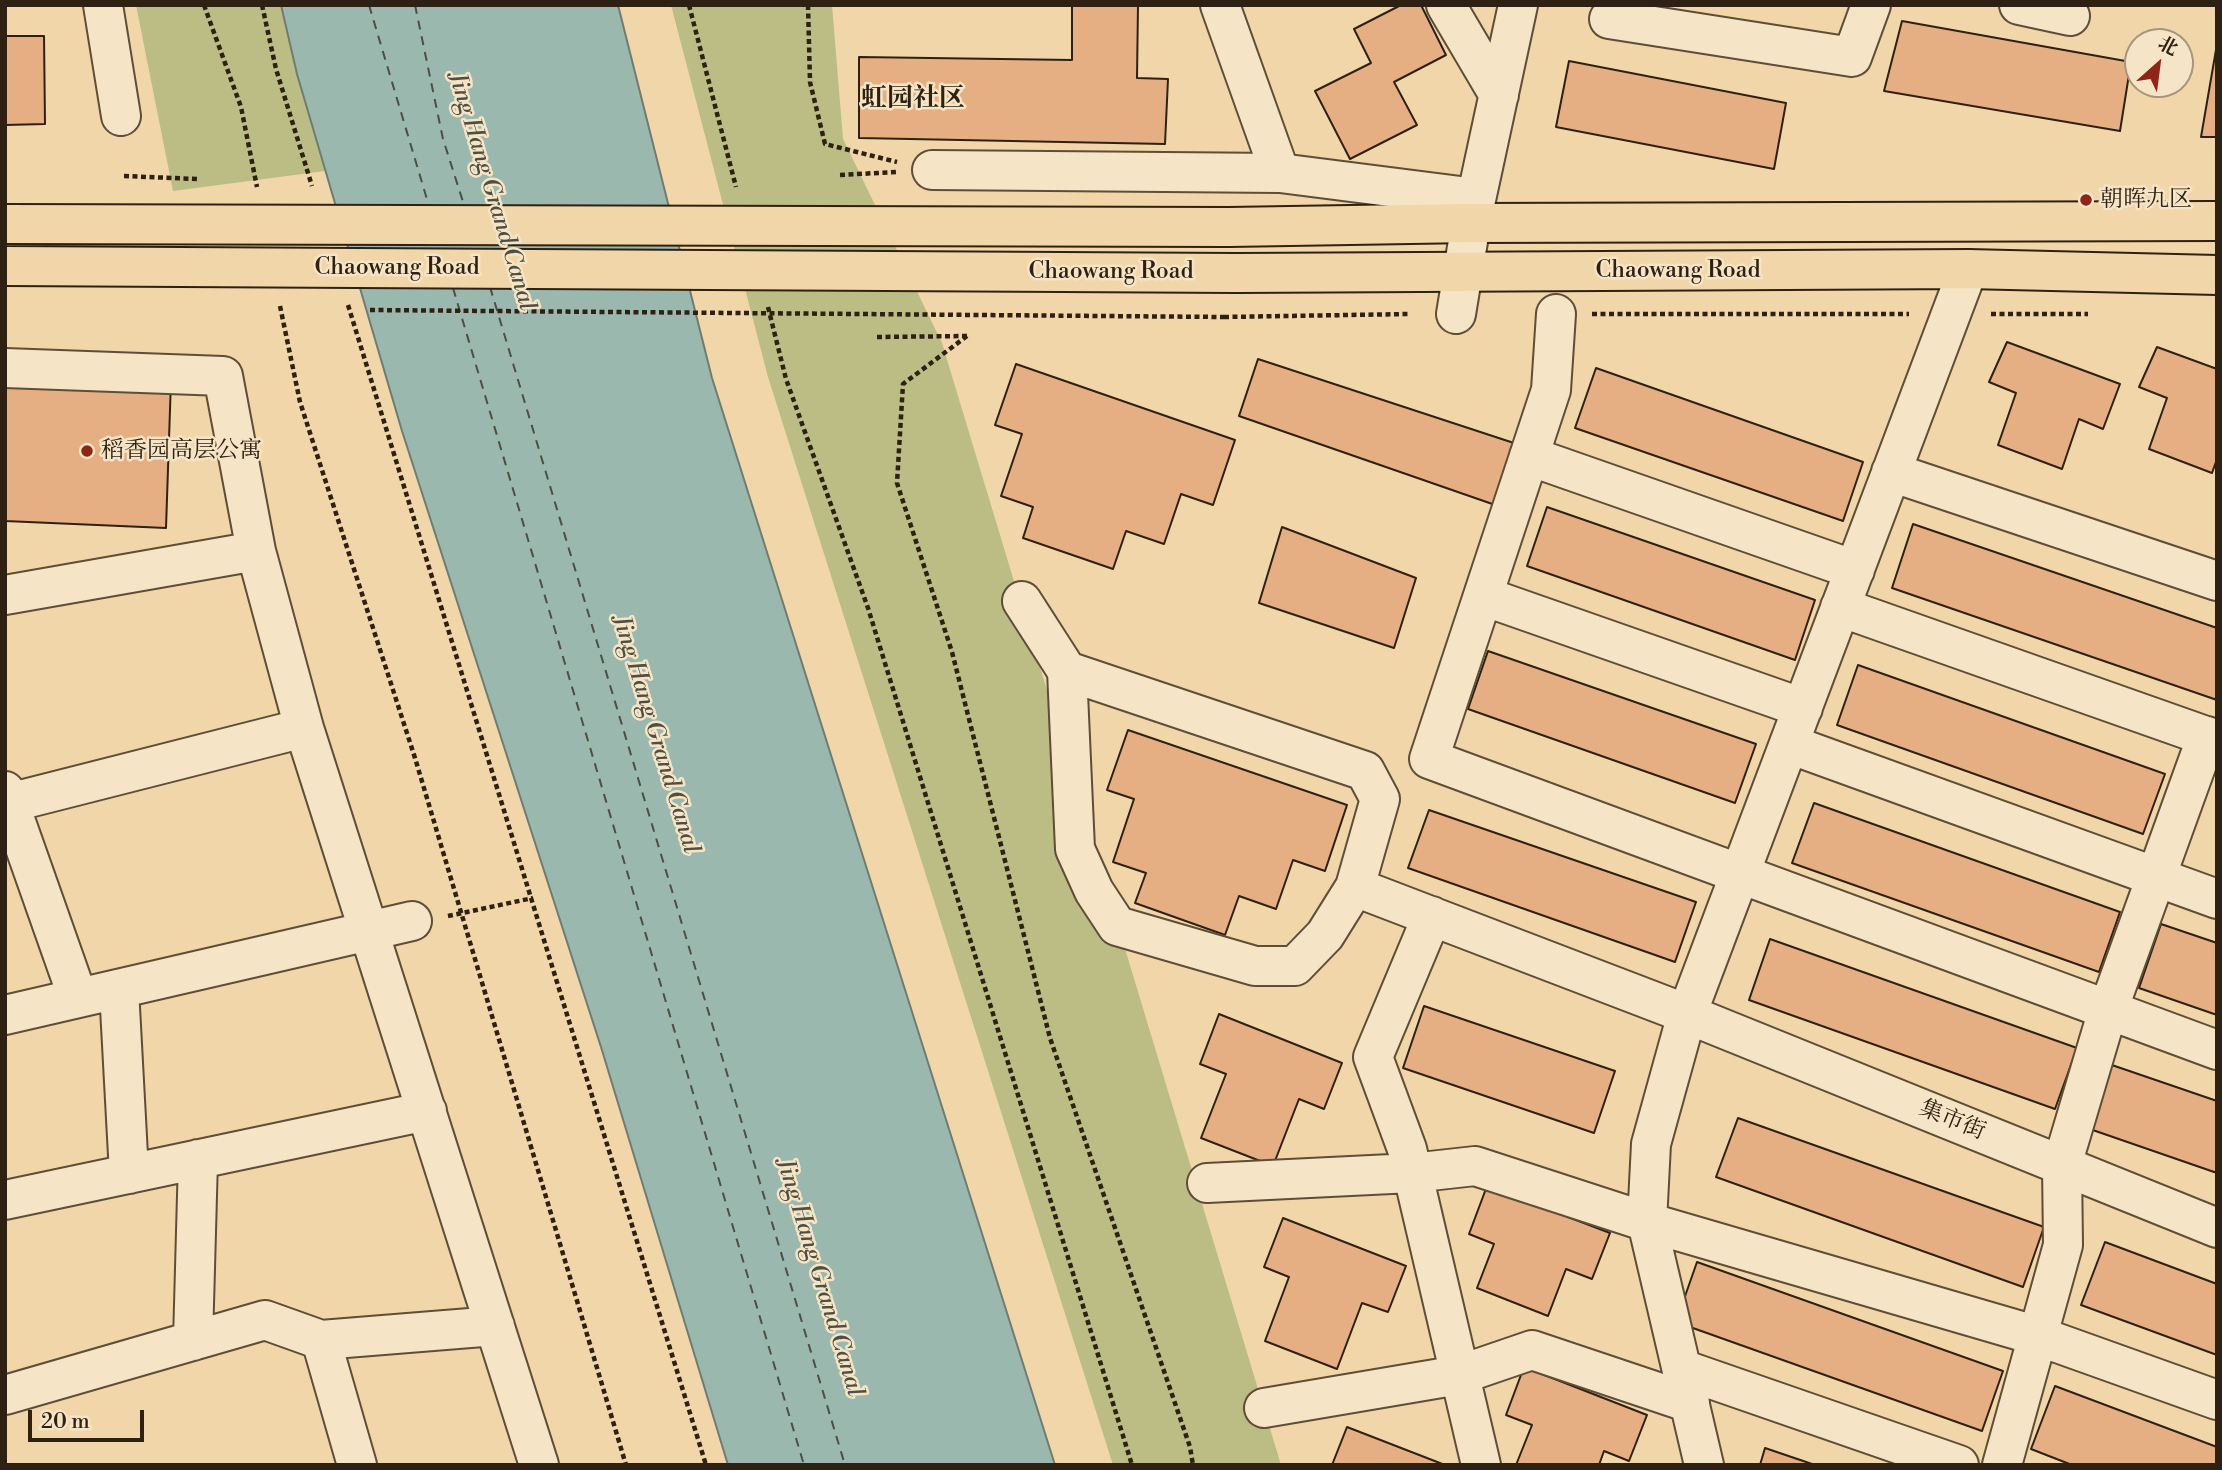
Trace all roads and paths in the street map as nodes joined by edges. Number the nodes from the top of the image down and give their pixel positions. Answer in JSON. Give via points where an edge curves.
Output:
{"nodes":[{"id":1,"x":103,"y":5,"type":"edge"},
{"id":2,"x":204,"y":5,"type":"edge"},
{"id":3,"x":262,"y":5,"type":"edge"},
{"id":4,"x":689,"y":5,"type":"edge"},
{"id":5,"x":808,"y":5,"type":"edge"},
{"id":6,"x":1220,"y":5,"type":"edge"},
{"id":7,"x":1446,"y":5,"type":"edge"},
{"id":8,"x":1518,"y":5,"type":"edge"},
{"id":9,"x":1871,"y":5,"type":"edge"},
{"id":10,"x":2019,"y":5,"type":"edge"},
{"id":11,"x":2070,"y":16,"type":"dead end"},
{"id":12,"x":1609,"y":19,"type":"dead end"},
{"id":13,"x":1499,"y":95,"type":"junction"},
{"id":14,"x":121,"y":116,"type":"dead end"},
{"id":15,"x":932,"y":170,"type":"junction"},
{"id":16,"x":1280,"y":173,"type":"junction"},
{"id":17,"x":840,"y":175,"type":"dead end"},
{"id":18,"x":124,"y":176,"type":"dead end"},
{"id":19,"x":197,"y":178,"type":"dead end"},
{"id":20,"x":312,"y":187,"type":"dead end"},
{"id":21,"x":739,"y":197,"type":"dead end"},
{"id":22,"x":260,"y":201,"type":"dead end"},
{"id":23,"x":1473,"y":210,"type":"junction"},
{"id":24,"x":2217,"y":220,"type":"edge"},
{"id":25,"x":5,"y":224,"type":"edge"},
{"id":26,"x":5,"y":265,"type":"edge"},
{"id":27,"x":1968,"y":269,"type":"junction"},
{"id":28,"x":1462,"y":271,"type":"junction"},
{"id":29,"x":2217,"y":275,"type":"edge"},
{"id":30,"x":344,"y":292,"type":"dead end"},
{"id":31,"x":278,"y":295,"type":"dead end"},
{"id":32,"x":766,"y":301,"type":"dead end"},
{"id":33,"x":269,"y":310,"type":"dead end"},
{"id":34,"x":283,"y":310,"type":"dead end"},
{"id":35,"x":338,"y":310,"type":"dead end"},
{"id":36,"x":352,"y":310,"type":"dead end"},
{"id":37,"x":366,"y":310,"type":"dead end"},
{"id":38,"x":1456,"y":314,"type":"joint"},
{"id":39,"x":1556,"y":314,"type":"joint"},
{"id":40,"x":1951,"y":314,"type":"junction"},
{"id":41,"x":2091,"y":314,"type":"dead end"},
{"id":42,"x":877,"y":337,"type":"dead end"},
{"id":43,"x":5,"y":368,"type":"edge"},
{"id":44,"x":1529,"y":456,"type":"junction"},
{"id":45,"x":1891,"y":472,"type":"junction"},
{"id":46,"x":256,"y":551,"type":"junction"},
{"id":47,"x":1854,"y":570,"type":"junction"},
{"id":48,"x":2217,"y":581,"type":"edge"},
{"id":49,"x":5,"y":594,"type":"edge"},
{"id":50,"x":1483,"y":596,"type":"junction"},
{"id":51,"x":1022,"y":601,"type":"dead end"},
{"id":52,"x":1840,"y":607,"type":"junction"},
{"id":53,"x":1067,"y":671,"type":"junction"},
{"id":54,"x":1803,"y":708,"type":"junction"},
{"id":55,"x":303,"y":728,"type":"junction"},
{"id":56,"x":2212,"y":738,"type":"edge"},
{"id":57,"x":1789,"y":744,"type":"junction"},
{"id":58,"x":7,"y":799,"type":"edge"},
{"id":59,"x":1740,"y":873,"type":"junction"},
{"id":60,"x":2156,"y":877,"type":"junction"},
{"id":61,"x":1355,"y":887,"type":"junction"},
{"id":62,"x":533,"y":898,"type":"junction"},
{"id":63,"x":2217,"y":899,"type":"edge"},
{"id":64,"x":461,"y":914,"type":"junction"},
{"id":65,"x":1432,"y":916,"type":"junction"},
{"id":66,"x":412,"y":921,"type":"dead end"},
{"id":67,"x":370,"y":930,"type":"junction"},
{"id":68,"x":118,"y":989,"type":"junction"},
{"id":69,"x":78,"y":998,"type":"junction"},
{"id":70,"x":2108,"y":1010,"type":"junction"},
{"id":71,"x":1687,"y":1014,"type":"junction"},
{"id":72,"x":5,"y":1016,"type":"edge"},
{"id":73,"x":2217,"y":1050,"type":"edge"},
{"id":74,"x":427,"y":1111,"type":"junction"},
{"id":75,"x":198,"y":1159,"type":"junction"},
{"id":76,"x":2062,"y":1165,"type":"junction"},
{"id":77,"x":1412,"y":1172,"type":"junction"},
{"id":78,"x":130,"y":1174,"type":"junction"},
{"id":79,"x":1207,"y":1183,"type":"dead end"},
{"id":80,"x":5,"y":1200,"type":"edge"},
{"id":81,"x":1647,"y":1222,"type":"junction"},
{"id":82,"x":2217,"y":1228,"type":"edge"},
{"id":83,"x":495,"y":1326,"type":"junction"},
{"id":84,"x":2038,"y":1336,"type":"junction"},
{"id":85,"x":321,"y":1340,"type":"junction"},
{"id":86,"x":193,"y":1341,"type":"junction"},
{"id":87,"x":1459,"y":1375,"type":"junction"},
{"id":88,"x":1686,"y":1386,"type":"junction"},
{"id":89,"x":5,"y":1395,"type":"edge"},
{"id":90,"x":2217,"y":1400,"type":"edge"},
{"id":91,"x":1264,"y":1408,"type":"dead end"},
{"id":92,"x":358,"y":1465,"type":"edge"},
{"id":93,"x":539,"y":1465,"type":"edge"},
{"id":94,"x":626,"y":1465,"type":"edge"},
{"id":95,"x":706,"y":1465,"type":"edge"},
{"id":96,"x":1132,"y":1465,"type":"edge"},
{"id":97,"x":1193,"y":1465,"type":"edge"},
{"id":98,"x":1481,"y":1465,"type":"edge"},
{"id":99,"x":1704,"y":1465,"type":"edge"},
{"id":100,"x":1959,"y":1465,"type":"edge"},
{"id":101,"x":2002,"y":1465,"type":"edge"}],
"edges":[{"from":1,"to":14,"type":"street"},
{"from":2,"to":22,"type":"path","via":[[241,107]]},
{"from":3,"to":20,"type":"path"},
{"from":4,"to":21,"type":"path"},
{"from":5,"to":15,"type":"path","via":[[810,82],[825,144]]},
{"from":6,"to":16,"type":"street"},
{"from":7,"to":13,"type":"street"},
{"from":8,"to":13,"type":"street"},
{"from":9,"to":12,"type":"street","via":[[1852,57]]},
{"from":10,"to":11,"type":"street"},
{"from":13,"to":23,"type":"street"},
{"from":15,"to":16,"type":"street"},
{"from":15,"to":17,"type":"path"},
{"from":16,"to":23,"type":"street"},
{"from":18,"to":19,"type":"path"},
{"from":23,"to":24,"type":"main road","name":"Chaowang Road"},
{"from":23,"to":25,"type":"main road","name":"Chaowang Road","bridge":true,"via":[[1229,227]]},
{"from":23,"to":28,"type":"street"},
{"from":26,"to":28,"type":"main road","name":"Chaowang Road","bridge":true},
{"from":27,"to":28,"type":"main road","name":"Chaowang Road"},
{"from":27,"to":29,"type":"main road","name":"Chaowang Road"},
{"from":27,"to":40,"type":"street"},
{"from":28,"to":38,"type":"street"},
{"from":30,"to":62,"type":"path"},
{"from":31,"to":64,"type":"path","via":[[300,402]]},
{"from":32,"to":96,"type":"path","via":[[786,379],[868,608]]},
{"from":33,"to":34,"type":"path"},
{"from":35,"to":36,"type":"path"},
{"from":37,"to":38,"type":"path","bridge":true,"via":[[1224,317]]},
{"from":39,"to":40,"type":"path"},
{"from":39,"to":44,"type":"street","via":[[1551,390]]},
{"from":40,"to":41,"type":"path"},
{"from":40,"to":45,"type":"street"},
{"from":42,"to":97,"type":"path","via":[[967,336],[903,384],[897,483],[952,652],[1050,1038]]},
{"from":43,"to":46,"type":"street","via":[[223,376]]},
{"from":44,"to":47,"type":"street"},
{"from":44,"to":50,"type":"street"},
{"from":45,"to":47,"type":"street"},
{"from":45,"to":48,"type":"street"},
{"from":46,"to":49,"type":"street"},
{"from":46,"to":55,"type":"street"},
{"from":47,"to":52,"type":"street"},
{"from":50,"to":54,"type":"street"},
{"from":50,"to":59,"type":"street","via":[[1429,759]]},
{"from":51,"to":53,"type":"street"},
{"from":52,"to":54,"type":"street"},
{"from":52,"to":56,"type":"street"},
{"from":53,"to":61,"type":"street","via":[[1364,771],[1380,799]]},
{"from":53,"to":61,"type":"street","via":[[1075,849],[1117,926],[1255,966],[1295,965],[1325,934]]},
{"from":54,"to":57,"type":"street"},
{"from":55,"to":58,"type":"street"},
{"from":55,"to":67,"type":"street"},
{"from":56,"to":60,"type":"street"},
{"from":57,"to":59,"type":"street"},
{"from":57,"to":60,"type":"street"},
{"from":58,"to":69,"type":"street"},
{"from":59,"to":70,"type":"street"},
{"from":59,"to":71,"type":"street"},
{"from":60,"to":63,"type":"street"},
{"from":60,"to":70,"type":"street"},
{"from":61,"to":65,"type":"street","name":"集市街"},
{"from":62,"to":64,"type":"path"},
{"from":62,"to":95,"type":"path"},
{"from":64,"to":94,"type":"path"},
{"from":65,"to":71,"type":"street","name":"集市街"},
{"from":65,"to":77,"type":"street","via":[[1373,1057]]},
{"from":66,"to":67,"type":"street"},
{"from":67,"to":68,"type":"street"},
{"from":67,"to":74,"type":"street"},
{"from":68,"to":69,"type":"street"},
{"from":68,"to":78,"type":"street"},
{"from":69,"to":72,"type":"street"},
{"from":70,"to":73,"type":"street"},
{"from":70,"to":76,"type":"street"},
{"from":71,"to":76,"type":"street","name":"集市街"},
{"from":71,"to":81,"type":"street","via":[[1651,1144]]},
{"from":74,"to":75,"type":"street"},
{"from":74,"to":83,"type":"street"},
{"from":75,"to":78,"type":"street"},
{"from":75,"to":86,"type":"street"},
{"from":76,"to":82,"type":"street","name":"集市街"},
{"from":76,"to":84,"type":"street","via":[[2063,1245]]},
{"from":77,"to":79,"type":"street"},
{"from":77,"to":81,"type":"street","via":[[1475,1166]]},
{"from":77,"to":87,"type":"street"},
{"from":78,"to":80,"type":"street"},
{"from":81,"to":84,"type":"street"},
{"from":81,"to":88,"type":"street"},
{"from":83,"to":85,"type":"street"},
{"from":83,"to":93,"type":"street"},
{"from":84,"to":90,"type":"street"},
{"from":84,"to":101,"type":"street"},
{"from":85,"to":86,"type":"street","via":[[265,1320]]},
{"from":85,"to":92,"type":"street"},
{"from":86,"to":89,"type":"street"},
{"from":87,"to":88,"type":"street","via":[[1532,1350]]},
{"from":87,"to":91,"type":"street"},
{"from":87,"to":98,"type":"street"},
{"from":88,"to":99,"type":"street"},
{"from":88,"to":100,"type":"street"}]}
